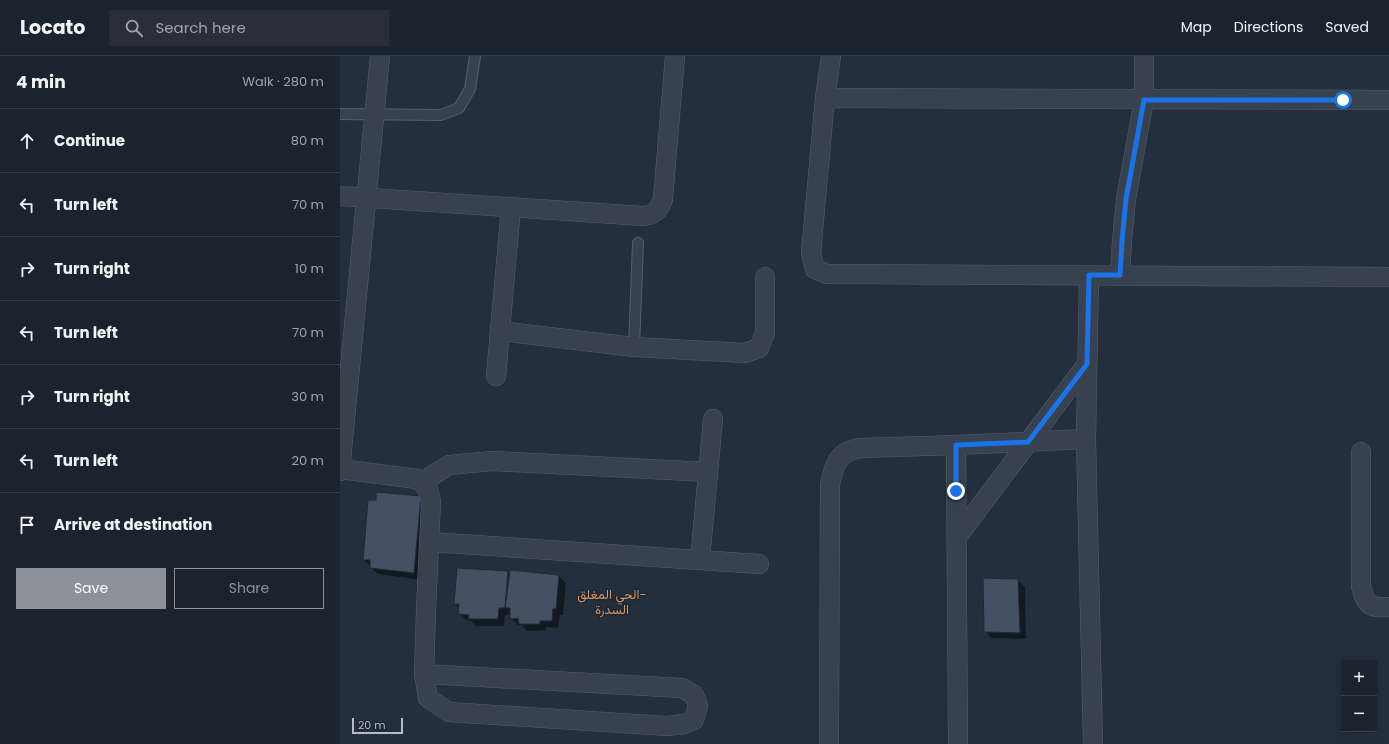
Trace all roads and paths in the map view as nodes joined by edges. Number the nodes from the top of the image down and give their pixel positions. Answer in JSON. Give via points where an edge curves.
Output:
{"nodes":[{"id":1,"x":380,"y":56,"type":"edge"},
{"id":2,"x":475,"y":56,"type":"edge"},
{"id":3,"x":675,"y":56,"type":"edge"},
{"id":4,"x":831,"y":56,"type":"edge"},
{"id":5,"x":1144,"y":56,"type":"edge"},
{"id":6,"x":825,"y":98,"type":"junction"},
{"id":7,"x":1144,"y":100,"type":"junction"},
{"id":8,"x":1389,"y":100,"type":"edge"},
{"id":9,"x":340,"y":114,"type":"edge"},
{"id":10,"x":374,"y":115,"type":"junction"},
{"id":11,"x":340,"y":196,"type":"edge"},
{"id":12,"x":367,"y":197,"type":"junction"},
{"id":13,"x":510,"y":207,"type":"junction"},
{"id":14,"x":638,"y":243,"type":"dead end"},
{"id":15,"x":1089,"y":275,"type":"junction"},
{"id":16,"x":1120,"y":275,"type":"junction"},
{"id":17,"x":765,"y":277,"type":"dead end"},
{"id":18,"x":1389,"y":277,"type":"edge"},
{"id":19,"x":500,"y":331,"type":"junction"},
{"id":20,"x":634,"y":346,"type":"junction"},
{"id":21,"x":1087,"y":364,"type":"junction"},
{"id":22,"x":496,"y":376,"type":"dead end"},
{"id":23,"x":713,"y":419,"type":"dead end"},
{"id":24,"x":1086,"y":439,"type":"junction"},
{"id":25,"x":1028,"y":442,"type":"junction"},
{"id":26,"x":956,"y":445,"type":"junction"},
{"id":27,"x":1361,"y":452,"type":"dead end"},
{"id":28,"x":340,"y":470,"type":"edge"},
{"id":29,"x":708,"y":472,"type":"junction"},
{"id":30,"x":422,"y":482,"type":"junction"},
{"id":31,"x":957,"y":537,"type":"junction"},
{"id":32,"x":430,"y":542,"type":"junction"},
{"id":33,"x":700,"y":560,"type":"junction"},
{"id":34,"x":759,"y":564,"type":"dead end"},
{"id":35,"x":1389,"y":608,"type":"edge"},
{"id":36,"x":424,"y":674,"type":"junction"},
{"id":37,"x":829,"y":744,"type":"edge"},
{"id":38,"x":958,"y":744,"type":"edge"},
{"id":39,"x":1093,"y":744,"type":"edge"}],
"edges":[{"from":1,"to":10,"type":"street"},
{"from":2,"to":10,"type":"lane","via":[[470,88],[459,108],[441,115]]},
{"from":3,"to":13,"type":"street","via":[[663,199],[660,209],[652,215],[643,216]]},
{"from":4,"to":6,"type":"street"},
{"from":5,"to":7,"type":"street"},
{"from":6,"to":7,"type":"street"},
{"from":6,"to":15,"type":"street","via":[[811,253],[815,269],[827,274]]},
{"from":7,"to":8,"type":"street"},
{"from":7,"to":16,"type":"street","via":[[1126,199]]},
{"from":9,"to":10,"type":"lane"},
{"from":10,"to":12,"type":"street"},
{"from":11,"to":12,"type":"street"},
{"from":12,"to":13,"type":"street"},
{"from":12,"to":28,"type":"street"},
{"from":13,"to":19,"type":"street"},
{"from":14,"to":20,"type":"lane"},
{"from":15,"to":16,"type":"street"},
{"from":15,"to":21,"type":"street"},
{"from":16,"to":18,"type":"street"},
{"from":17,"to":20,"type":"street","via":[[765,333],[759,348],[745,353]]},
{"from":19,"to":20,"type":"street"},
{"from":19,"to":22,"type":"street"},
{"from":21,"to":24,"type":"street"},
{"from":21,"to":25,"type":"street"},
{"from":23,"to":29,"type":"street"},
{"from":24,"to":25,"type":"street"},
{"from":24,"to":39,"type":"street"},
{"from":25,"to":26,"type":"street"},
{"from":25,"to":31,"type":"street"},
{"from":26,"to":31,"type":"street"},
{"from":26,"to":37,"type":"street","via":[[852,449],[837,461],[830,486]]},
{"from":27,"to":35,"type":"street","via":[[1360,586],[1370,605],[1376,608]]},
{"from":28,"to":30,"type":"street","via":[[409,478]]},
{"from":29,"to":30,"type":"street","via":[[493,461],[449,465]]},
{"from":29,"to":33,"type":"street"},
{"from":30,"to":32,"type":"street","via":[[430,495]]},
{"from":31,"to":38,"type":"street"},
{"from":32,"to":33,"type":"street"},
{"from":32,"to":36,"type":"street"},
{"from":33,"to":34,"type":"street"},
{"from":36,"to":36,"type":"street","via":[[428,698],[449,712],[667,726],[694,720],[698,706],[694,695],[682,688]]}]}
